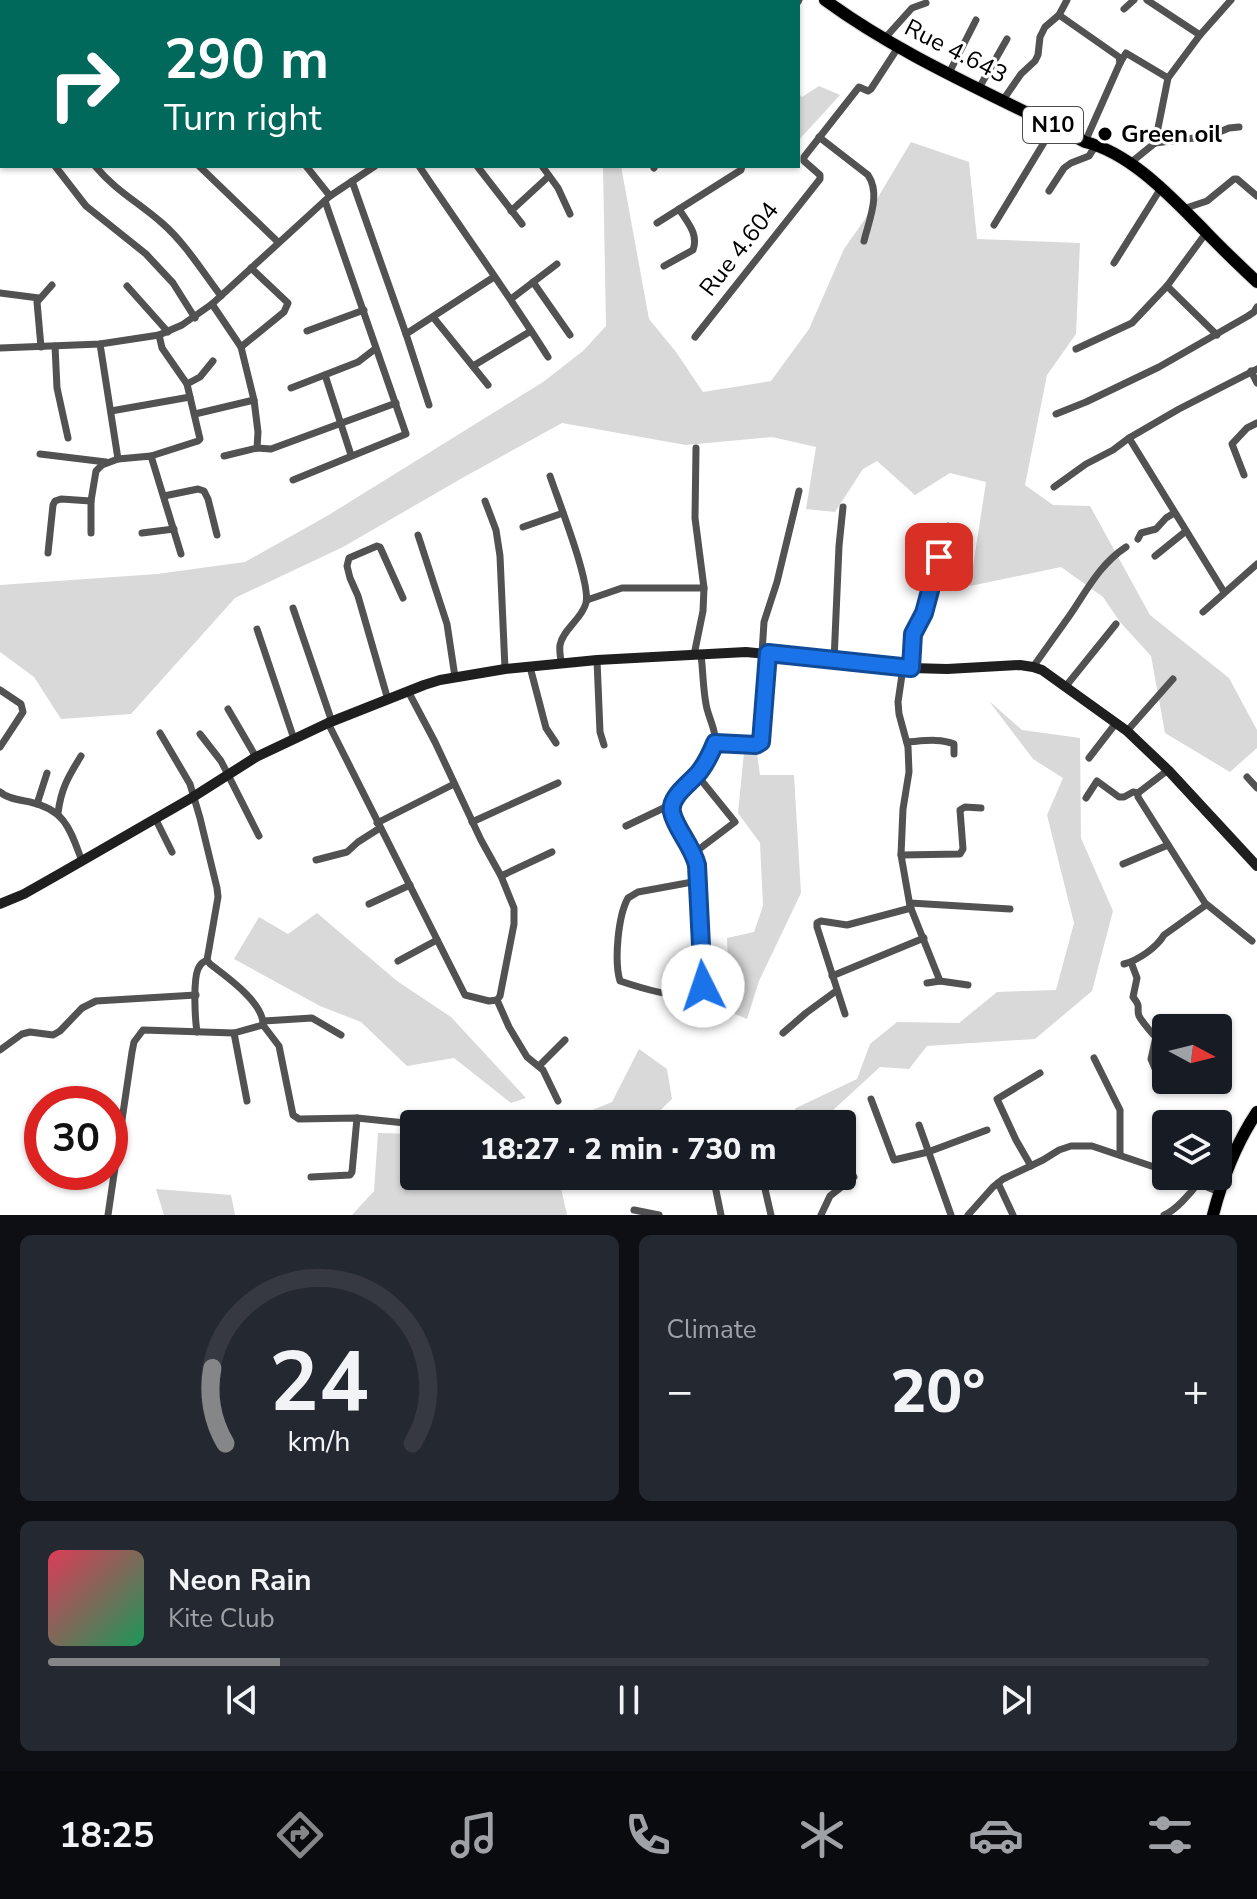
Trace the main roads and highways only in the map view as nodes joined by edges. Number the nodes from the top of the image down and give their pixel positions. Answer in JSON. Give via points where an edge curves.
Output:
{"nodes":[{"id":1,"x":825,"y":0,"type":"edge"},
{"id":2,"x":1257,"y":282,"type":"edge"},
{"id":3,"x":1257,"y":1112,"type":"edge"},
{"id":4,"x":1213,"y":1215,"type":"edge"}],
"edges":[{"from":1,"to":2,"type":"highway","name":"Rue 4.643","number":"N10","via":[[949,73],[1129,164],[1161,188]]},
{"from":3,"to":4,"type":"highway","via":[[1235,1153]]}]}
